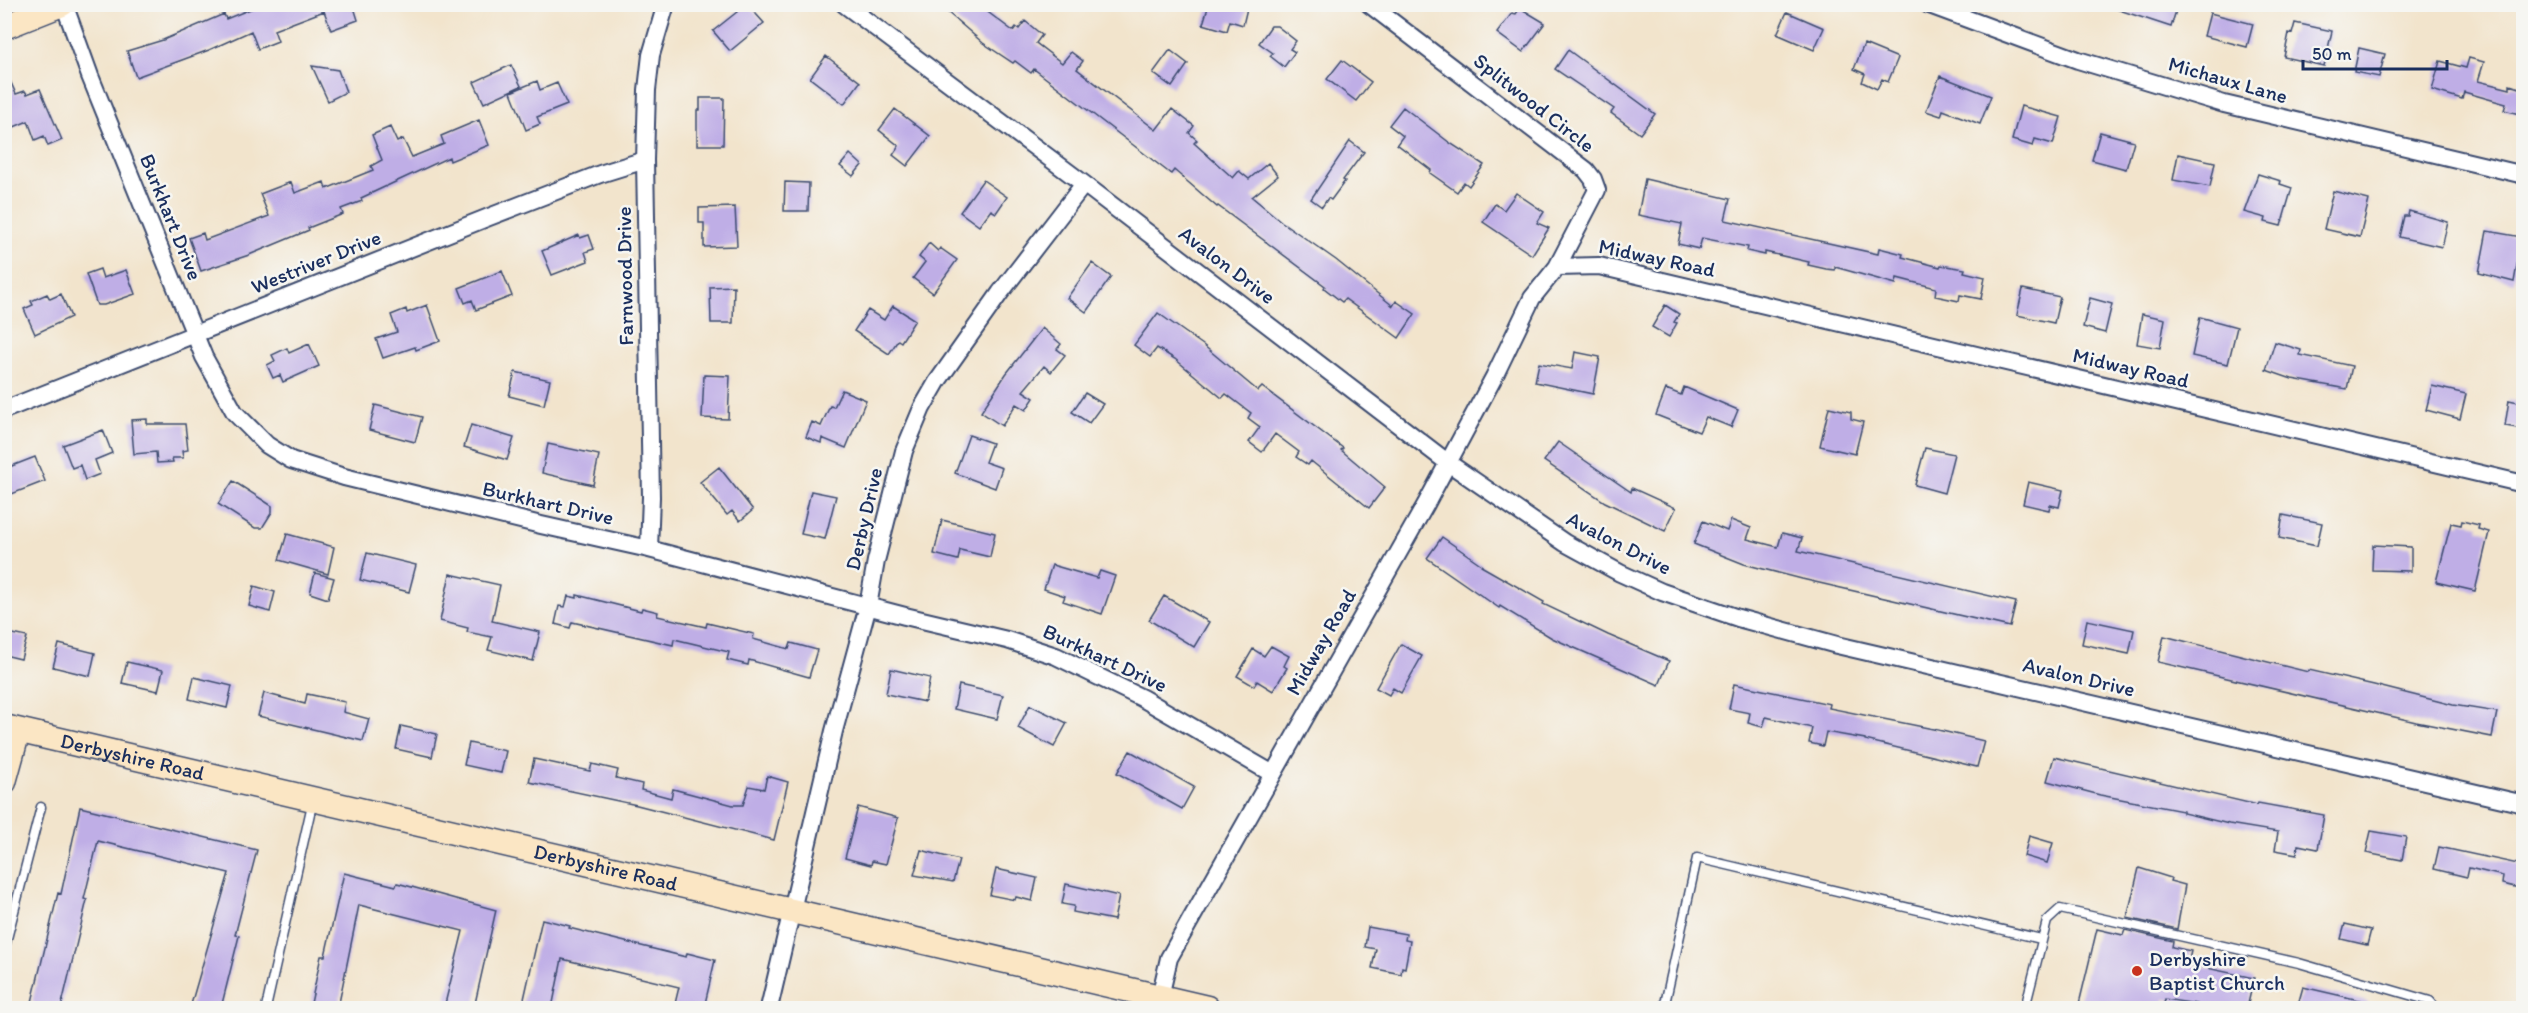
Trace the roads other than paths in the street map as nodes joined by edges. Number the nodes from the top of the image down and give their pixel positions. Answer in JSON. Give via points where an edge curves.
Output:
{"nodes":[{"id":1,"x":63,"y":4,"type":"edge"},
{"id":2,"x":666,"y":4,"type":"edge"},
{"id":3,"x":844,"y":4,"type":"edge"},
{"id":4,"x":1369,"y":4,"type":"edge"},
{"id":5,"x":1927,"y":4,"type":"edge"},
{"id":6,"x":4,"y":27,"type":"edge"},
{"id":7,"x":645,"y":160,"type":"junction"},
{"id":8,"x":2523,"y":175,"type":"edge"},
{"id":9,"x":1084,"y":184,"type":"junction"},
{"id":10,"x":1557,"y":267,"type":"junction"},
{"id":11,"x":195,"y":336,"type":"junction"},
{"id":12,"x":4,"y":410,"type":"edge"},
{"id":13,"x":1447,"y":462,"type":"junction"},
{"id":14,"x":2523,"y":484,"type":"edge"},
{"id":15,"x":649,"y":549,"type":"junction"},
{"id":16,"x":867,"y":606,"type":"junction"},
{"id":17,"x":11,"y":729,"type":"edge"},
{"id":18,"x":1272,"y":774,"type":"junction"},
{"id":19,"x":4,"y":782,"type":"edge"},
{"id":20,"x":313,"y":800,"type":"junction"},
{"id":21,"x":2523,"y":804,"type":"edge"},
{"id":22,"x":41,"y":807,"type":"dead end"},
{"id":23,"x":792,"y":911,"type":"junction"},
{"id":24,"x":2042,"y":939,"type":"junction"},
{"id":25,"x":4,"y":951,"type":"edge"},
{"id":26,"x":1160,"y":997,"type":"junction"},
{"id":27,"x":266,"y":1008,"type":"edge"},
{"id":28,"x":769,"y":1008,"type":"edge"},
{"id":29,"x":1207,"y":1008,"type":"edge"},
{"id":30,"x":1664,"y":1008,"type":"edge"},
{"id":31,"x":2025,"y":1008,"type":"edge"},
{"id":32,"x":2436,"y":1008,"type":"edge"}],
"edges":[{"from":1,"to":6,"type":"street"},
{"from":1,"to":11,"type":"street","name":"Burkhart Drive"},
{"from":2,"to":7,"type":"street","name":"Farnwood Drive","via":[[651,55]]},
{"from":3,"to":9,"type":"street","name":"Avalon Drive"},
{"from":4,"to":10,"type":"street","name":"Splitwood Circle","via":[[1593,179],[1597,190],[1592,203]]},
{"from":5,"to":8,"type":"street","name":"Michaux Lane","via":[[2078,60],[2224,104]]},
{"from":7,"to":11,"type":"street","name":"Westriver Drive","via":[[500,213]]},
{"from":7,"to":15,"type":"street","name":"Farnwood Drive"},
{"from":9,"to":13,"type":"street","name":"Avalon Drive"},
{"from":9,"to":16,"type":"street","name":"Derby Drive","via":[[1000,293],[922,408],[895,482]]},
{"from":10,"to":13,"type":"street","name":"Midway Road","via":[[1532,298]]},
{"from":10,"to":14,"type":"street","name":"Midway Road","via":[[1599,266]]},
{"from":11,"to":12,"type":"street","name":"Westriver Drive"},
{"from":11,"to":15,"type":"street","name":"Burkhart Drive","via":[[235,413],[267,445],[291,460],[344,477]]},
{"from":13,"to":18,"type":"street","name":"Midway Road"},
{"from":13,"to":21,"type":"street","name":"Avalon Drive","via":[[1565,543],[1620,573],[1738,618],[1837,645]]},
{"from":15,"to":16,"type":"street","name":"Burkhart Drive"},
{"from":16,"to":18,"type":"street","name":"Burkhart Drive","via":[[1056,656],[1142,698]]},
{"from":16,"to":23,"type":"street","name":"Derby Drive"},
{"from":17,"to":19,"type":"street"},
{"from":17,"to":20,"type":"street","name":"Derbyshire Road"},
{"from":18,"to":26,"type":"street","name":"Midway Road","via":[[1169,958]]},
{"from":20,"to":23,"type":"street","name":"Derbyshire Road"},
{"from":20,"to":27,"type":"lane"},
{"from":22,"to":25,"type":"lane"},
{"from":23,"to":26,"type":"street","name":"Derbyshire Road"},
{"from":23,"to":28,"type":"street","name":"Derby Drive"},
{"from":24,"to":30,"type":"lane","via":[[1697,858]]},
{"from":24,"to":31,"type":"lane"},
{"from":24,"to":32,"type":"lane","via":[[2047,921],[2060,909],[2299,963],[2430,1001]]},
{"from":26,"to":29,"type":"street","name":"Derbyshire Road"}]}
